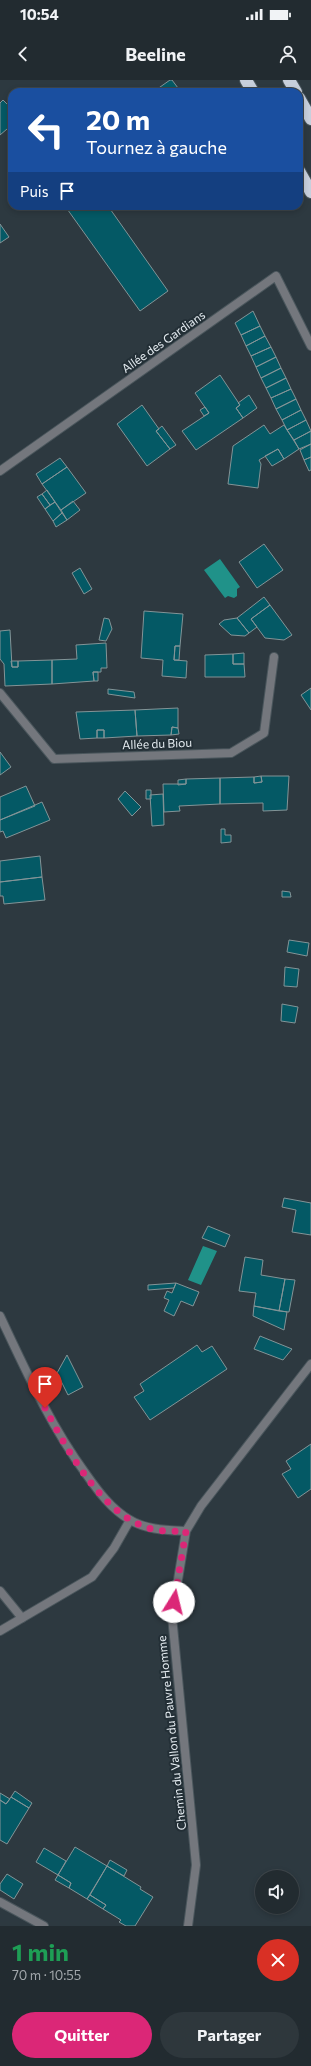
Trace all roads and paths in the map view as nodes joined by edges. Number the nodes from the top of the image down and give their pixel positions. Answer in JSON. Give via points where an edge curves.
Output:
{"nodes":[{"id":1,"x":303,"y":105,"type":"edge"},
{"id":2,"x":311,"y":119,"type":"edge"},
{"id":3,"x":303,"y":178,"type":"edge"},
{"id":4,"x":311,"y":192,"type":"edge"},
{"id":5,"x":311,"y":346,"type":"edge"},
{"id":6,"x":0,"y":470,"type":"edge"},
{"id":7,"x":274,"y":656,"type":"dead end"},
{"id":8,"x":0,"y":693,"type":"edge"},
{"id":9,"x":0,"y":1316,"type":"edge"},
{"id":10,"x":311,"y":1364,"type":"edge"},
{"id":11,"x":130,"y":1520,"type":"junction"},
{"id":12,"x":186,"y":1531,"type":"junction"},
{"id":13,"x":0,"y":1591,"type":"edge"},
{"id":14,"x":22,"y":1618,"type":"junction"},
{"id":15,"x":0,"y":1631,"type":"edge"},
{"id":16,"x":0,"y":1902,"type":"edge"},
{"id":17,"x":44,"y":1926,"type":"edge"},
{"id":18,"x":188,"y":1926,"type":"edge"}],
"edges":[{"from":1,"to":2,"type":"highway"},
{"from":3,"to":4,"type":"highway"},
{"from":5,"to":6,"type":"street","name":"Allée des Gardians","via":[[276,276]]},
{"from":7,"to":8,"type":"street","name":"Allée du Biou","via":[[264,733],[231,753],[54,759]]},
{"from":9,"to":11,"type":"street","via":[[63,1443],[102,1496]]},
{"from":10,"to":12,"type":"street","name":"Chemin du Vallon du Pauvre Homme","via":[[200,1506]]},
{"from":11,"to":12,"type":"street","via":[[158,1530]]},
{"from":11,"to":14,"type":"street","via":[[114,1548],[92,1577]]},
{"from":12,"to":18,"type":"street","name":"Chemin du Vallon du Pauvre Homme","via":[[172,1616],[196,1865]]},
{"from":13,"to":14,"type":"street"},
{"from":14,"to":15,"type":"street"},
{"from":16,"to":17,"type":"street"}]}
